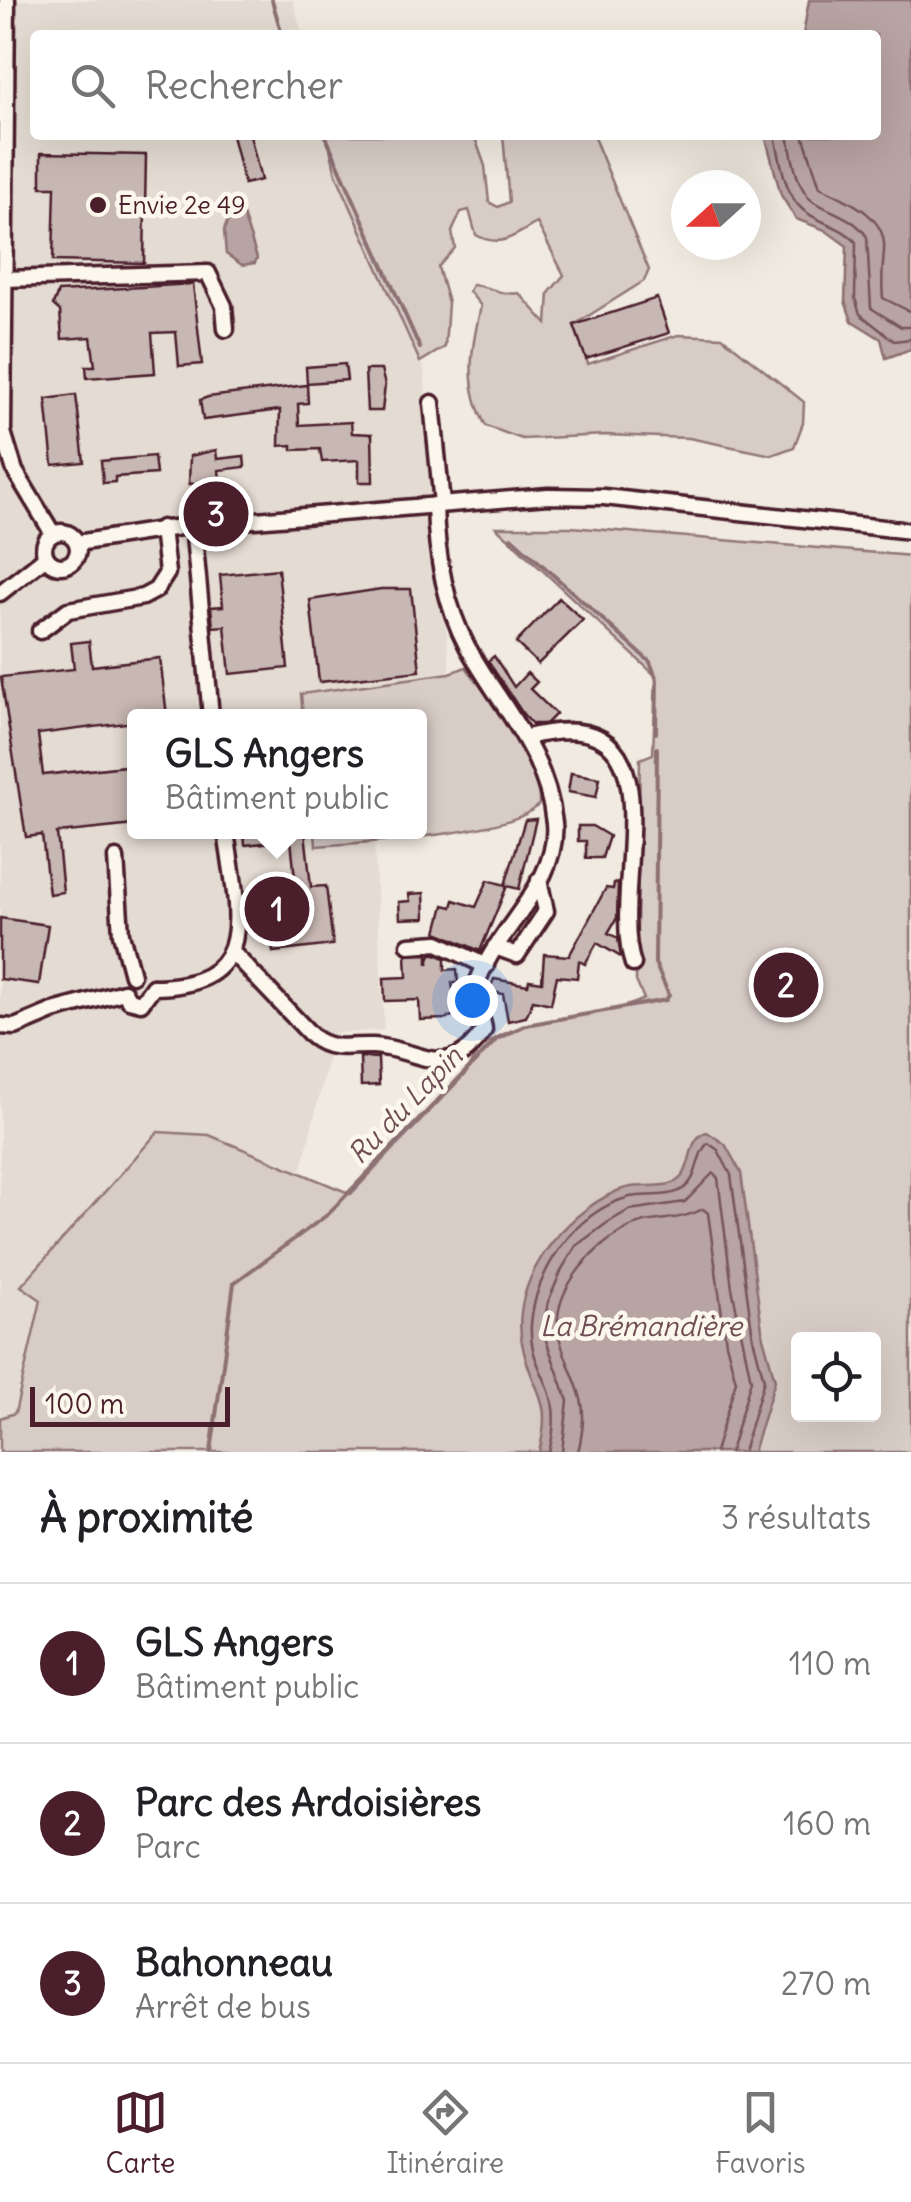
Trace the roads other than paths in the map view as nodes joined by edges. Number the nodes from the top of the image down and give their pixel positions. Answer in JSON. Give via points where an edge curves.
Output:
{"nodes":[{"id":1,"x":7,"y":0,"type":"edge"},
{"id":2,"x":2,"y":188,"type":"edge"},
{"id":3,"x":2,"y":231,"type":"edge"},
{"id":4,"x":2,"y":254,"type":"edge"},
{"id":5,"x":4,"y":280,"type":"junction"},
{"id":6,"x":226,"y":328,"type":"dead end"},
{"id":7,"x":2,"y":393,"type":"edge"},
{"id":8,"x":432,"y":403,"type":"dead end"},
{"id":9,"x":438,"y":505,"type":"junction"},
{"id":10,"x":192,"y":525,"type":"junction"},
{"id":11,"x":162,"y":528,"type":"junction"},
{"id":12,"x":911,"y":532,"type":"edge"},
{"id":13,"x":53,"y":534,"type":"junction"},
{"id":14,"x":77,"y":543,"type":"junction"},
{"id":15,"x":46,"y":557,"type":"junction"},
{"id":16,"x":0,"y":593,"type":"edge"},
{"id":17,"x":40,"y":631,"type":"dead end"},
{"id":18,"x":209,"y":709,"type":"edge"},
{"id":19,"x":527,"y":737,"type":"junction"},
{"id":20,"x":227,"y":839,"type":"edge"},
{"id":21,"x":116,"y":858,"type":"dead end"},
{"id":22,"x":539,"y":880,"type":"junction"},
{"id":23,"x":408,"y":945,"type":"dead end"},
{"id":24,"x":495,"y":947,"type":"junction"},
{"id":25,"x":232,"y":952,"type":"junction"},
{"id":26,"x":633,"y":964,"type":"dead end"},
{"id":27,"x":486,"y":966,"type":"junction"},
{"id":28,"x":132,"y":975,"type":"junction"},
{"id":29,"x":154,"y":987,"type":"junction"},
{"id":30,"x":124,"y":992,"type":"junction"},
{"id":31,"x":0,"y":1026,"type":"edge"}],
"edges":[{"from":1,"to":2,"type":"street"},
{"from":2,"to":3,"type":"street"},
{"from":3,"to":4,"type":"street"},
{"from":4,"to":5,"type":"street"},
{"from":5,"to":6,"type":"street","via":[[208,273]]},
{"from":5,"to":7,"type":"street"},
{"from":7,"to":13,"type":"street","via":[[8,452]]},
{"from":8,"to":9,"type":"street"},
{"from":9,"to":10,"type":"street"},
{"from":9,"to":12,"type":"street","via":[[604,497]]},
{"from":9,"to":19,"type":"street","via":[[443,581],[458,627]]},
{"from":10,"to":11,"type":"street"},
{"from":10,"to":18,"type":"street"},
{"from":11,"to":14,"type":"street"},
{"from":11,"to":17,"type":"street","via":[[166,573],[156,590],[68,610]]},
{"from":13,"to":14,"type":"street","via":[[66,532]]},
{"from":13,"to":15,"type":"street","via":[[44,544]]},
{"from":14,"to":15,"type":"street","via":[[70,564]]},
{"from":15,"to":16,"type":"street"},
{"from":19,"to":22,"type":"street","via":[[554,824]]},
{"from":19,"to":26,"type":"street","via":[[593,736],[621,758],[632,806]]},
{"from":20,"to":25,"type":"street","via":[[236,925]]},
{"from":21,"to":28,"type":"street","via":[[121,934]]},
{"from":22,"to":24,"type":"street"},
{"from":22,"to":24,"type":"street","via":[[546,911],[516,954]]},
{"from":23,"to":27,"type":"street","via":[[438,943]]},
{"from":24,"to":27,"type":"street"},
{"from":25,"to":27,"type":"street","via":[[330,1047],[383,1047],[420,1060],[442,1061],[466,1050],[484,1030],[475,990]]},
{"from":25,"to":29,"type":"street","via":[[220,971],[200,983]]},
{"from":28,"to":29,"type":"street","via":[[147,975]]},
{"from":28,"to":30,"type":"street"},
{"from":29,"to":30,"type":"street","via":[[141,1002]]},
{"from":30,"to":31,"type":"street"}]}
